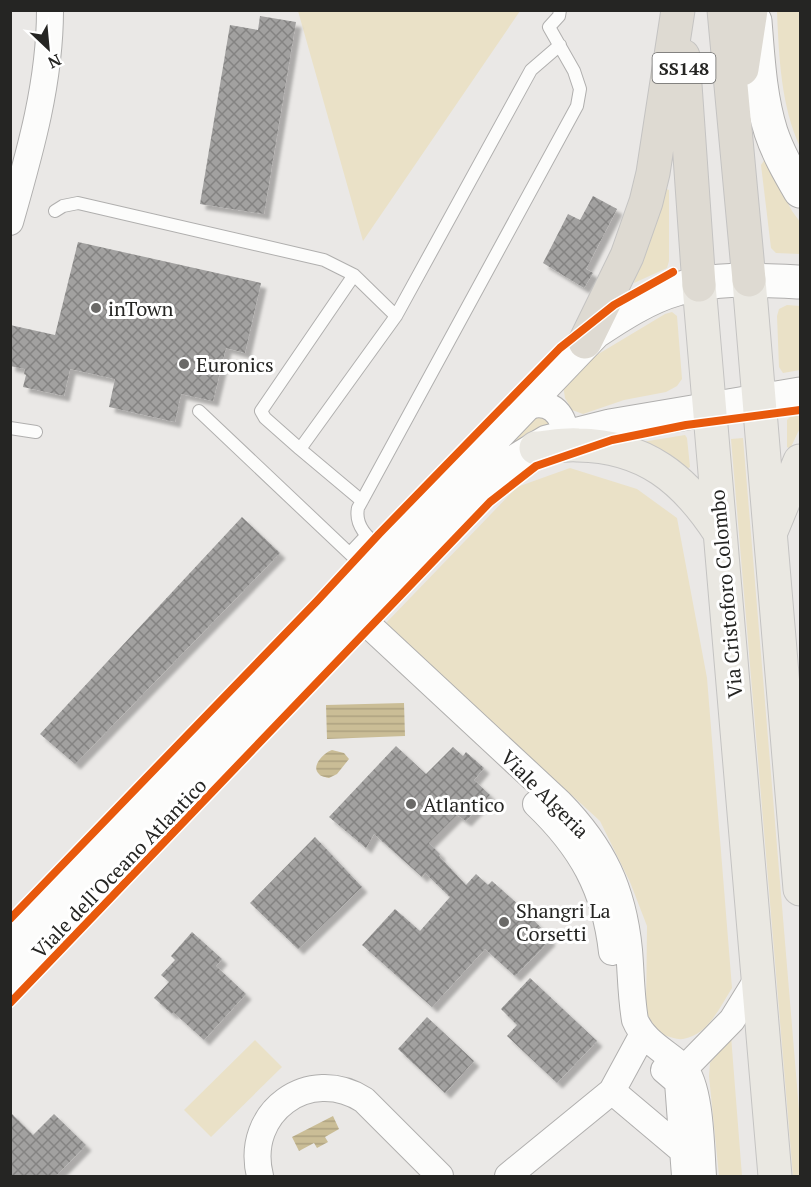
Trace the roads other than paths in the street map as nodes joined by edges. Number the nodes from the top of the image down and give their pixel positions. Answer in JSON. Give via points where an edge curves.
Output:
{"nodes":[{"id":1,"x":50,"y":10,"type":"edge"},
{"id":2,"x":560,"y":10,"type":"edge"},
{"id":3,"x":679,"y":10,"type":"edge"},
{"id":4,"x":724,"y":10,"type":"edge"},
{"id":5,"x":752,"y":10,"type":"edge"},
{"id":6,"x":560,"y":45,"type":"junction"},
{"id":7,"x":734,"y":122,"type":"junction"},
{"id":8,"x":801,"y":191,"type":"edge"},
{"id":9,"x":55,"y":211,"type":"dead end"},
{"id":10,"x":10,"y":222,"type":"edge"},
{"id":11,"x":354,"y":275,"type":"junction"},
{"id":12,"x":749,"y":280,"type":"junction"},
{"id":13,"x":801,"y":282,"type":"edge"},
{"id":14,"x":699,"y":285,"type":"junction"},
{"id":15,"x":396,"y":316,"type":"junction"},
{"id":16,"x":585,"y":342,"type":"junction"},
{"id":17,"x":801,"y":394,"type":"edge"},
{"id":18,"x":759,"y":400,"type":"junction"},
{"id":19,"x":524,"y":408,"type":"junction"},
{"id":20,"x":711,"y":408,"type":"junction"},
{"id":21,"x":199,"y":411,"type":"dead end"},
{"id":22,"x":10,"y":428,"type":"edge"},
{"id":23,"x":36,"y":432,"type":"dead end"},
{"id":24,"x":551,"y":442,"type":"junction"},
{"id":25,"x":300,"y":449,"type":"junction"},
{"id":26,"x":801,"y":461,"type":"edge"},
{"id":27,"x":362,"y":501,"type":"junction"},
{"id":28,"x":721,"y":534,"type":"junction"},
{"id":29,"x":770,"y":534,"type":"junction"},
{"id":30,"x":367,"y":553,"type":"junction"},
{"id":31,"x":355,"y":624,"type":"junction"},
{"id":32,"x":801,"y":889,"type":"edge"},
{"id":33,"x":10,"y":943,"type":"edge"},
{"id":34,"x":758,"y":978,"type":"junction"},
{"id":35,"x":10,"y":980,"type":"edge"},
{"id":36,"x":640,"y":1040,"type":"junction"},
{"id":37,"x":681,"y":1076,"type":"junction"},
{"id":38,"x":612,"y":1092,"type":"junction"},
{"id":39,"x":692,"y":1150,"type":"junction"},
{"id":40,"x":261,"y":1176,"type":"edge"},
{"id":41,"x":440,"y":1176,"type":"edge"},
{"id":42,"x":508,"y":1176,"type":"edge"},
{"id":43,"x":685,"y":1176,"type":"edge"},
{"id":44,"x":703,"y":1176,"type":"edge"},
{"id":45,"x":775,"y":1176,"type":"edge"}],
"edges":[{"from":1,"to":10,"type":"street","via":[[42,96]]},
{"from":2,"to":6,"type":"lane","via":[[549,27]]},
{"from":3,"to":14,"type":"highway","name":"Via Cristoforo Colombo","number":"SS148"},
{"from":3,"to":16,"type":"highway","via":[[646,202],[627,256]]},
{"from":4,"to":7,"type":"highway","number":"SS148"},
{"from":5,"to":7,"type":"highway"},
{"from":5,"to":8,"type":"main road","via":[[766,112],[780,154]]},
{"from":6,"to":15,"type":"lane","via":[[531,70]]},
{"from":6,"to":27,"type":"lane","via":[[580,89],[577,106]]},
{"from":7,"to":12,"type":"highway"},
{"from":9,"to":11,"type":"lane","via":[[78,203],[313,257]]},
{"from":11,"to":15,"type":"lane"},
{"from":11,"to":25,"type":"lane","via":[[261,411]]},
{"from":12,"to":13,"type":"main road","name":"Viale dell'Oceano Atlantico"},
{"from":12,"to":14,"type":"main road","name":"Viale dell'Oceano Atlantico"},
{"from":12,"to":18,"type":"main road"},
{"from":14,"to":16,"type":"main road","name":"Viale dell'Oceano Atlantico","via":[[675,289],[641,305]]},
{"from":14,"to":20,"type":"main road","name":"Via Cristoforo Colombo"},
{"from":15,"to":25,"type":"lane"},
{"from":16,"to":19,"type":"main road","name":"Viale dell'Oceano Atlantico"},
{"from":17,"to":18,"type":"main road"},
{"from":18,"to":20,"type":"main road"},
{"from":18,"to":29,"type":"main road"},
{"from":19,"to":24,"type":"street","via":[[538,404],[553,409],[562,418]]},
{"from":19,"to":30,"type":"main road","name":"Viale dell'Oceano Atlantico"},
{"from":20,"to":24,"type":"main road","via":[[610,426]]},
{"from":20,"to":28,"type":"main road","name":"Via Cristoforo Colombo"},
{"from":21,"to":30,"type":"lane"},
{"from":22,"to":23,"type":"lane"},
{"from":24,"to":28,"type":"main road","via":[[616,449],[637,456],[666,472],[690,493]]},
{"from":24,"to":31,"type":"main road","name":"Viale dell'Oceano Atlantico","via":[[503,471],[479,493]]},
{"from":25,"to":27,"type":"lane"},
{"from":26,"to":29,"type":"main road"},
{"from":27,"to":30,"type":"lane","via":[[357,516]]},
{"from":28,"to":34,"type":"main road","name":"Via Cristoforo Colombo"},
{"from":29,"to":32,"type":"main road"},
{"from":30,"to":33,"type":"main road","name":"Viale dell'Oceano Atlantico"},
{"from":31,"to":35,"type":"main road","name":"Viale dell'Oceano Atlantico"},
{"from":31,"to":36,"type":"street","name":"Viale Algeria","via":[[520,778],[581,856],[602,901],[622,1023],[629,1038]]},
{"from":34,"to":37,"type":"street","via":[[732,1020]]},
{"from":34,"to":45,"type":"main road","name":"Via Cristoforo Colombo"},
{"from":36,"to":37,"type":"street","name":"Viale Algeria"},
{"from":36,"to":38,"type":"street"},
{"from":37,"to":39,"type":"street"},
{"from":38,"to":39,"type":"street"},
{"from":38,"to":42,"type":"street"},
{"from":39,"to":43,"type":"street"},
{"from":39,"to":44,"type":"street"},
{"from":40,"to":41,"type":"street","via":[[257,1147],[269,1117],[295,1096],[328,1088],[352,1092],[364,1100]]}]}
